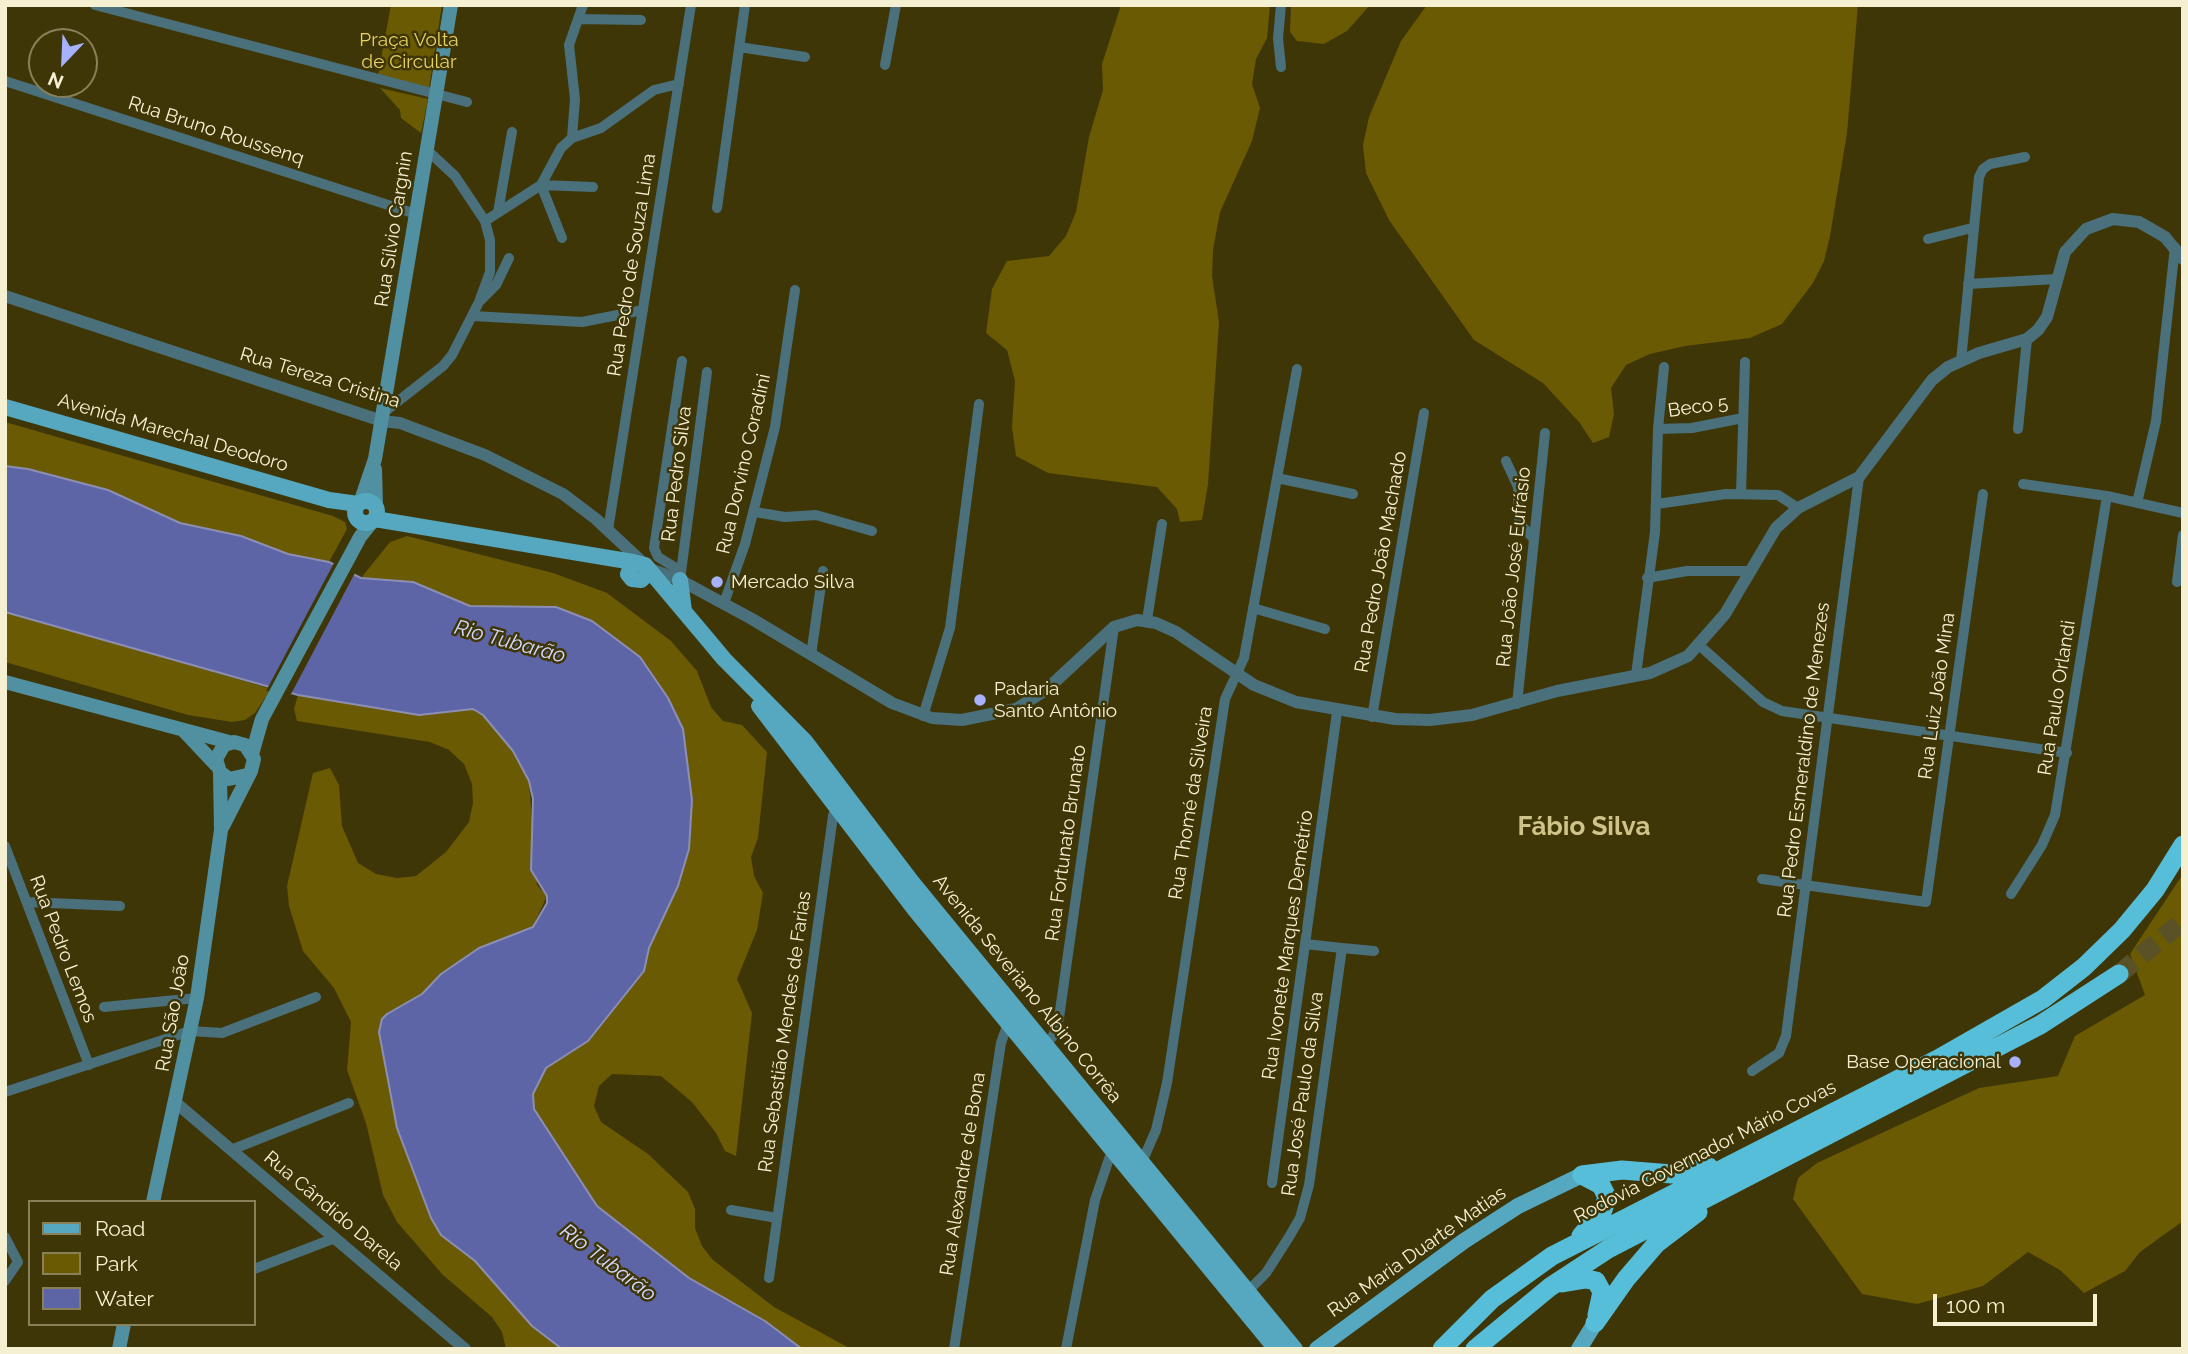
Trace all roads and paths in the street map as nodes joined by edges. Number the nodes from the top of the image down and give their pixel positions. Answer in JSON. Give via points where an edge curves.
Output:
{"nodes":[{"id":1,"x":95,"y":5,"type":"edge"},
{"id":2,"x":450,"y":5,"type":"edge"},
{"id":3,"x":583,"y":5,"type":"edge"},
{"id":4,"x":691,"y":5,"type":"edge"},
{"id":5,"x":745,"y":5,"type":"edge"},
{"id":6,"x":896,"y":5,"type":"edge"},
{"id":7,"x":1281,"y":5,"type":"edge"},
{"id":8,"x":578,"y":19,"type":"junction"},
{"id":9,"x":641,"y":20,"type":"dead end"},
{"id":10,"x":739,"y":47,"type":"junction"},
{"id":11,"x":805,"y":57,"type":"dead end"},
{"id":12,"x":885,"y":65,"type":"dead end"},
{"id":13,"x":1281,"y":67,"type":"dead end"},
{"id":14,"x":5,"y":81,"type":"edge"},
{"id":15,"x":679,"y":84,"type":"junction"},
{"id":16,"x":436,"y":96,"type":"junction"},
{"id":17,"x":467,"y":102,"type":"dead end"},
{"id":18,"x":512,"y":132,"type":"dead end"},
{"id":19,"x":572,"y":138,"type":"junction"},
{"id":20,"x":427,"y":150,"type":"junction"},
{"id":21,"x":2025,"y":158,"type":"dead end"},
{"id":22,"x":541,"y":185,"type":"junction"},
{"id":23,"x":593,"y":187,"type":"dead end"},
{"id":24,"x":716,"y":208,"type":"dead end"},
{"id":25,"x":498,"y":212,"type":"junction"},
{"id":26,"x":416,"y":214,"type":"junction"},
{"id":27,"x":485,"y":221,"type":"junction"},
{"id":28,"x":1972,"y":228,"type":"junction"},
{"id":29,"x":562,"y":238,"type":"dead end"},
{"id":30,"x":1928,"y":239,"type":"dead end"},
{"id":31,"x":2175,"y":247,"type":"junction"},
{"id":32,"x":509,"y":258,"type":"dead end"},
{"id":33,"x":2183,"y":260,"type":"edge"},
{"id":34,"x":2057,"y":279,"type":"junction"},
{"id":35,"x":1968,"y":284,"type":"junction"},
{"id":36,"x":795,"y":290,"type":"dead end"},
{"id":37,"x":5,"y":296,"type":"edge"},
{"id":38,"x":479,"y":302,"type":"junction"},
{"id":39,"x":643,"y":310,"type":"junction"},
{"id":40,"x":473,"y":316,"type":"junction"},
{"id":41,"x":2027,"y":339,"type":"junction"},
{"id":42,"x":682,"y":361,"type":"dead end"},
{"id":43,"x":1961,"y":361,"type":"junction"},
{"id":44,"x":1745,"y":362,"type":"dead end"},
{"id":45,"x":1664,"y":367,"type":"dead end"},
{"id":46,"x":1297,"y":369,"type":"dead end"},
{"id":47,"x":707,"y":372,"type":"dead end"},
{"id":48,"x":979,"y":404,"type":"dead end"},
{"id":49,"x":5,"y":407,"type":"edge"},
{"id":50,"x":1424,"y":413,"type":"dead end"},
{"id":51,"x":382,"y":417,"type":"junction"},
{"id":52,"x":1743,"y":418,"type":"junction"},
{"id":53,"x":1657,"y":429,"type":"junction"},
{"id":54,"x":2018,"y":429,"type":"dead end"},
{"id":55,"x":1545,"y":433,"type":"dead end"},
{"id":56,"x":1506,"y":461,"type":"dead end"},
{"id":57,"x":1859,"y":477,"type":"junction"},
{"id":58,"x":1277,"y":478,"type":"junction"},
{"id":59,"x":2023,"y":484,"type":"dead end"},
{"id":60,"x":1353,"y":494,"type":"dead end"},
{"id":61,"x":1741,"y":494,"type":"junction"},
{"id":62,"x":1983,"y":494,"type":"dead end"},
{"id":63,"x":2107,"y":496,"type":"junction"},
{"id":64,"x":2137,"y":503,"type":"junction"},
{"id":65,"x":1657,"y":504,"type":"junction"},
{"id":66,"x":1798,"y":508,"type":"junction"},
{"id":67,"x":366,"y":512,"type":"junction"},
{"id":68,"x":755,"y":512,"type":"junction"},
{"id":69,"x":2183,"y":513,"type":"edge"},
{"id":70,"x":1161,"y":523,"type":"dead end"},
{"id":71,"x":608,"y":530,"type":"junction"},
{"id":72,"x":872,"y":531,"type":"dead end"},
{"id":73,"x":2183,"y":535,"type":"edge"},
{"id":74,"x":1534,"y":539,"type":"junction"},
{"id":75,"x":639,"y":568,"type":"junction"},
{"id":76,"x":823,"y":571,"type":"dead end"},
{"id":77,"x":1749,"y":571,"type":"junction"},
{"id":78,"x":1647,"y":578,"type":"junction"},
{"id":79,"x":680,"y":580,"type":"junction"},
{"id":80,"x":2177,"y":582,"type":"dead end"},
{"id":81,"x":724,"y":603,"type":"junction"},
{"id":82,"x":1253,"y":608,"type":"junction"},
{"id":83,"x":685,"y":613,"type":"junction"},
{"id":84,"x":1147,"y":620,"type":"junction"},
{"id":85,"x":1114,"y":627,"type":"junction"},
{"id":86,"x":1325,"y":629,"type":"dead end"},
{"id":87,"x":1700,"y":646,"type":"junction"},
{"id":88,"x":811,"y":655,"type":"junction"},
{"id":89,"x":1236,"y":673,"type":"junction"},
{"id":90,"x":1636,"y":675,"type":"junction"},
{"id":91,"x":5,"y":682,"type":"edge"},
{"id":92,"x":1517,"y":704,"type":"junction"},
{"id":93,"x":1337,"y":712,"type":"junction"},
{"id":94,"x":265,"y":715,"type":"junction"},
{"id":95,"x":923,"y":716,"type":"junction"},
{"id":96,"x":1372,"y":717,"type":"junction"},
{"id":97,"x":1827,"y":718,"type":"junction"},
{"id":98,"x":183,"y":730,"type":"junction"},
{"id":99,"x":1950,"y":736,"type":"junction"},
{"id":100,"x":232,"y":742,"type":"junction"},
{"id":101,"x":2067,"y":753,"type":"junction"},
{"id":102,"x":252,"y":754,"type":"junction"},
{"id":103,"x":218,"y":768,"type":"junction"},
{"id":104,"x":247,"y":775,"type":"junction"},
{"id":105,"x":841,"y":801,"type":"junction"},
{"id":106,"x":221,"y":830,"type":"junction"},
{"id":107,"x":2183,"y":845,"type":"edge"},
{"id":108,"x":5,"y":846,"type":"edge"},
{"id":109,"x":1762,"y":879,"type":"dead end"},
{"id":110,"x":1805,"y":886,"type":"junction"},
{"id":111,"x":2011,"y":894,"type":"dead end"},
{"id":112,"x":27,"y":902,"type":"junction"},
{"id":113,"x":120,"y":906,"type":"dead end"},
{"id":114,"x":1305,"y":944,"type":"junction"},
{"id":115,"x":1342,"y":948,"type":"junction"},
{"id":116,"x":1374,"y":951,"type":"dead end"},
{"id":117,"x":2119,"y":974,"type":"tunnel mouth"},
{"id":118,"x":316,"y":997,"type":"dead end"},
{"id":119,"x":197,"y":998,"type":"junction"},
{"id":120,"x":103,"y":1007,"type":"dead end"},
{"id":121,"x":1012,"y":1016,"type":"junction"},
{"id":122,"x":191,"y":1031,"type":"junction"},
{"id":123,"x":1040,"y":1050,"type":"junction"},
{"id":124,"x":89,"y":1065,"type":"junction"},
{"id":125,"x":1752,"y":1072,"type":"dead end"},
{"id":126,"x":5,"y":1092,"type":"edge"},
{"id":127,"x":175,"y":1102,"type":"junction"},
{"id":128,"x":349,"y":1104,"type":"dead end"},
{"id":129,"x":231,"y":1150,"type":"junction"},
{"id":130,"x":1112,"y":1150,"type":"junction"},
{"id":131,"x":1787,"y":1153,"type":"junction"},
{"id":132,"x":1752,"y":1154,"type":"junction"},
{"id":133,"x":1142,"y":1161,"type":"junction"},
{"id":134,"x":1582,"y":1175,"type":"junction"},
{"id":135,"x":1272,"y":1183,"type":"dead end"},
{"id":136,"x":153,"y":1200,"type":"edge"},
{"id":137,"x":731,"y":1210,"type":"dead end"},
{"id":138,"x":777,"y":1218,"type":"junction"},
{"id":139,"x":5,"y":1237,"type":"edge"},
{"id":140,"x":335,"y":1238,"type":"junction"},
{"id":141,"x":1574,"y":1244,"type":"junction"},
{"id":142,"x":18,"y":1262,"type":"junction"},
{"id":143,"x":28,"y":1262,"type":"edge"},
{"id":144,"x":256,"y":1268,"type":"edge"},
{"id":145,"x":769,"y":1278,"type":"dead end"},
{"id":146,"x":5,"y":1282,"type":"edge"},
{"id":147,"x":1550,"y":1287,"type":"junction"},
{"id":148,"x":1242,"y":1296,"type":"junction"},
{"id":149,"x":1595,"y":1323,"type":"junction"},
{"id":150,"x":124,"y":1326,"type":"edge"},
{"id":151,"x":1286,"y":1346,"type":"edge"},
{"id":152,"x":1323,"y":1346,"type":"edge"},
{"id":153,"x":119,"y":1349,"type":"edge"},
{"id":154,"x":465,"y":1349,"type":"edge"},
{"id":155,"x":954,"y":1349,"type":"edge"},
{"id":156,"x":1066,"y":1349,"type":"edge"},
{"id":157,"x":1442,"y":1349,"type":"edge"},
{"id":158,"x":1475,"y":1349,"type":"edge"},
{"id":159,"x":1579,"y":1349,"type":"edge"}],
"edges":[{"from":1,"to":16,"type":"street"},
{"from":2,"to":16,"type":"main road","name":"Rua Sílvio Cargnin"},
{"from":3,"to":8,"type":"street"},
{"from":4,"to":15,"type":"street","name":"Rua Pedro de Souza Lima"},
{"from":5,"to":10,"type":"street"},
{"from":6,"to":12,"type":"street"},
{"from":7,"to":13,"type":"street"},
{"from":8,"to":9,"type":"street"},
{"from":8,"to":19,"type":"street","via":[[569,45],[575,99]]},
{"from":10,"to":11,"type":"street"},
{"from":10,"to":24,"type":"street"},
{"from":14,"to":26,"type":"street","name":"Rua Bruno Roussenq"},
{"from":15,"to":19,"type":"street","via":[[654,90],[601,128]]},
{"from":15,"to":39,"type":"street","name":"Rua Pedro de Souza Lima"},
{"from":16,"to":17,"type":"street"},
{"from":16,"to":20,"type":"main road","name":"Rua Sílvio Cargnin"},
{"from":18,"to":25,"type":"street"},
{"from":19,"to":22,"type":"street","via":[[561,148]]},
{"from":20,"to":26,"type":"main road","name":"Rua Sílvio Cargnin"},
{"from":20,"to":27,"type":"street","via":[[456,176]]},
{"from":21,"to":28,"type":"street","via":[[1983,169]]},
{"from":22,"to":23,"type":"street"},
{"from":22,"to":25,"type":"street"},
{"from":22,"to":29,"type":"street"},
{"from":25,"to":27,"type":"street"},
{"from":26,"to":51,"type":"main road","name":"Rua Sílvio Cargnin"},
{"from":27,"to":38,"type":"street","via":[[490,264]]},
{"from":28,"to":30,"type":"street"},
{"from":28,"to":35,"type":"street"},
{"from":31,"to":33,"type":"street"},
{"from":31,"to":34,"type":"street","via":[[2139,222],[2100,222],[2086,229],[2065,252]]},
{"from":31,"to":64,"type":"street","via":[[2156,421]]},
{"from":32,"to":38,"type":"street","via":[[496,285]]},
{"from":34,"to":35,"type":"street"},
{"from":34,"to":41,"type":"street","via":[[2047,317]]},
{"from":35,"to":43,"type":"street"},
{"from":36,"to":68,"type":"street","name":"Rua Dorvino Coradini","via":[[779,404]]},
{"from":37,"to":51,"type":"street","name":"Rua Tereza Cristina"},
{"from":38,"to":40,"type":"street"},
{"from":39,"to":40,"type":"street","via":[[582,322]]},
{"from":39,"to":71,"type":"street","name":"Rua Pedro de Souza Lima"},
{"from":40,"to":51,"type":"street","via":[[443,366]]},
{"from":41,"to":43,"type":"street"},
{"from":41,"to":54,"type":"street"},
{"from":42,"to":79,"type":"street","via":[[654,548],[658,557],[676,568]]},
{"from":43,"to":57,"type":"street","via":[[1919,394]]},
{"from":44,"to":52,"type":"street"},
{"from":45,"to":53,"type":"street"},
{"from":46,"to":58,"type":"street","name":"Rua Thomé da Silveira"},
{"from":47,"to":79,"type":"street","name":"Rua Pedro Silva"},
{"from":48,"to":95,"type":"street","via":[[950,628]]},
{"from":49,"to":67,"type":"main road","name":"Avenida Marechal Deodoro"},
{"from":50,"to":96,"type":"street","name":"Rua Pedro João Machado"},
{"from":51,"to":67,"type":"main road","name":"Rua Sílvio Cargnin"},
{"from":51,"to":71,"type":"street","name":"Rua Tereza Cristina","via":[[509,465],[563,494]]},
{"from":52,"to":53,"type":"street","name":"Beco 5","via":[[1692,429]]},
{"from":52,"to":61,"type":"street"},
{"from":53,"to":65,"type":"street"},
{"from":55,"to":74,"type":"street","name":"Rua João José Eufrásio"},
{"from":56,"to":74,"type":"street","via":[[1518,487],[1520,523]]},
{"from":57,"to":66,"type":"street"},
{"from":57,"to":97,"type":"street","name":"Rua Pedro Esmeraldino de Menezes"},
{"from":58,"to":60,"type":"street"},
{"from":58,"to":82,"type":"street","name":"Rua Thomé da Silveira"},
{"from":59,"to":63,"type":"street"},
{"from":61,"to":65,"type":"street"},
{"from":61,"to":66,"type":"street","via":[[1778,495]]},
{"from":62,"to":99,"type":"street","name":"Rua Luiz João Mina"},
{"from":63,"to":64,"type":"street"},
{"from":63,"to":101,"type":"street","name":"Rua Paulo Orlandi"},
{"from":64,"to":69,"type":"street"},
{"from":65,"to":78,"type":"street"},
{"from":66,"to":77,"type":"street","via":[[1776,528]]},
{"from":67,"to":75,"type":"main road","name":"Avenida Marechal Deodoro","via":[[469,537],[581,553]]},
{"from":67,"to":94,"type":"main road","via":[[358,541]]},
{"from":68,"to":72,"type":"street","via":[[785,517],[816,515]]},
{"from":68,"to":81,"type":"street","name":"Rua Dorvino Coradini"},
{"from":70,"to":84,"type":"street"},
{"from":71,"to":75,"type":"street","name":"Rua Tereza Cristina"},
{"from":73,"to":80,"type":"street"},
{"from":74,"to":92,"type":"street","name":"Rua João José Eufrásio"},
{"from":75,"to":79,"type":"street","name":"Avenida Marechal Deodoro"},
{"from":75,"to":83,"type":"main road","name":"Avenida Severiano Albino Corrêa"},
{"from":76,"to":88,"type":"street"},
{"from":77,"to":78,"type":"street","via":[[1687,571]]},
{"from":77,"to":87,"type":"street"},
{"from":78,"to":90,"type":"street"},
{"from":79,"to":81,"type":"street","name":"Avenida Marechal Deodoro"},
{"from":79,"to":83,"type":"main road"},
{"from":81,"to":88,"type":"street","name":"Avenida Marechal Deodoro"},
{"from":82,"to":86,"type":"street"},
{"from":82,"to":89,"type":"street","name":"Rua Thomé da Silveira","via":[[1244,658]]},
{"from":83,"to":105,"type":"main road","name":"Avenida Severiano Albino Corrêa","via":[[797,732]]},
{"from":84,"to":85,"type":"street"},
{"from":84,"to":89,"type":"street","via":[[1176,632]]},
{"from":85,"to":95,"type":"street","name":"Avenida Marechal Deodoro","via":[[1046,690],[1016,709],[962,720]]},
{"from":85,"to":123,"type":"street","name":"Rua Fortunato Brunato","via":[[1059,1018],[1053,1036]]},
{"from":87,"to":90,"type":"street","via":[[1678,662]]},
{"from":87,"to":97,"type":"street","via":[[1772,708]]},
{"from":88,"to":95,"type":"street","name":"Avenida Marechal Deodoro"},
{"from":89,"to":93,"type":"street","via":[[1280,697]]},
{"from":89,"to":133,"type":"street","name":"Rua Thomé da Silveira","via":[[1225,699],[1167,1083],[1156,1130]]},
{"from":90,"to":92,"type":"street"},
{"from":91,"to":98,"type":"main road"},
{"from":92,"to":96,"type":"street","via":[[1447,719]]},
{"from":93,"to":96,"type":"street"},
{"from":93,"to":114,"type":"street","name":"Rua Ivonete Marques Demétrio"},
{"from":94,"to":100,"type":"main road"},
{"from":94,"to":102,"type":"main road"},
{"from":97,"to":99,"type":"street"},
{"from":97,"to":110,"type":"street","name":"Rua Pedro Esmeraldino de Menezes"},
{"from":98,"to":100,"type":"main road"},
{"from":98,"to":103,"type":"main road"},
{"from":99,"to":101,"type":"street"},
{"from":99,"to":110,"type":"street","name":"Rua Luiz João Mina","via":[[1926,902]]},
{"from":100,"to":102,"type":"main road","via":[[245,745]]},
{"from":100,"to":103,"type":"main road","via":[[217,754]]},
{"from":101,"to":111,"type":"street","name":"Rua Paulo Orlandi","via":[[2049,831]]},
{"from":102,"to":104,"type":"main road","via":[[253,765]]},
{"from":103,"to":104,"type":"main road","via":[[229,779]]},
{"from":103,"to":106,"type":"main road","name":"Rua São João"},
{"from":104,"to":106,"type":"main road","name":"Rua São João"},
{"from":105,"to":121,"type":"main road","name":"Avenida Severiano Albino Corrêa"},
{"from":105,"to":138,"type":"street","name":"Rua Sebastião Mendes de Farias"},
{"from":106,"to":119,"type":"main road","name":"Rua São João"},
{"from":107,"to":132,"type":"highway","name":"Rodovia Governador Mário Covas","via":[[2138,912],[2104,949],[2052,992],[1974,1040]]},
{"from":108,"to":112,"type":"street","name":"Rua Pedro Lemos"},
{"from":109,"to":110,"type":"street"},
{"from":110,"to":125,"type":"street","name":"Rua Pedro Esmeraldino de Menezes","via":[[1783,1048]]},
{"from":112,"to":113,"type":"street"},
{"from":112,"to":124,"type":"street","name":"Rua Pedro Lemos"},
{"from":114,"to":115,"type":"street"},
{"from":114,"to":135,"type":"street","name":"Rua Ivonete Marques Demétrio"},
{"from":115,"to":116,"type":"street"},
{"from":115,"to":148,"type":"street","name":"Rua José Paulo da Silva","via":[[1305,1202],[1277,1257]]},
{"from":117,"to":131,"type":"highway","name":"Rodovia Governador Mário Covas","via":[[2063,1012]]},
{"from":118,"to":122,"type":"street","via":[[222,1033]]},
{"from":119,"to":120,"type":"street"},
{"from":119,"to":122,"type":"main road","name":"Rua São João"},
{"from":121,"to":123,"type":"main road","name":"Avenida Severiano Albino Corrêa"},
{"from":121,"to":155,"type":"street","name":"Rua Alexandre de Bona"},
{"from":122,"to":124,"type":"street"},
{"from":122,"to":127,"type":"main road","name":"Rua São João"},
{"from":123,"to":130,"type":"main road","name":"Avenida Severiano Albino Corrêa"},
{"from":123,"to":133,"type":"main road","name":"Avenida Severiano Albino Corrêa"},
{"from":124,"to":126,"type":"street"},
{"from":127,"to":129,"type":"street","name":"Rua Cândido Darela"},
{"from":127,"to":136,"type":"main road","name":"Rua São João"},
{"from":128,"to":129,"type":"street"},
{"from":129,"to":140,"type":"street","name":"Rua Cândido Darela"},
{"from":130,"to":133,"type":"main road"},
{"from":130,"to":148,"type":"main road","name":"Avenida Severiano Albino Corrêa"},
{"from":130,"to":156,"type":"street","via":[[1099,1185]]},
{"from":131,"to":147,"type":"highway","name":"Rodovia Governador Mário Covas","via":[[1626,1238]]},
{"from":131,"to":149,"type":"highway","via":[[1656,1244]]},
{"from":132,"to":134,"type":"highway","via":[[1672,1174],[1622,1170]]},
{"from":132,"to":141,"type":"highway","name":"Rodovia Governador Mário Covas"},
{"from":133,"to":148,"type":"main road","name":"Avenida Severiano Albino Corrêa"},
{"from":134,"to":141,"type":"highway","via":[[1601,1185],[1606,1202]]},
{"from":134,"to":152,"type":"main road","name":"Rua Maria Duarte Matias","via":[[1518,1206],[1464,1241]]},
{"from":137,"to":138,"type":"street"},
{"from":138,"to":145,"type":"street","name":"Rua Sebastião Mendes de Farias"},
{"from":139,"to":142,"type":"street"},
{"from":140,"to":144,"type":"street"},
{"from":140,"to":154,"type":"street","name":"Rua Cândido Darela"},
{"from":141,"to":157,"type":"highway","name":"Rodovia Governador Mário Covas","via":[[1512,1283]]},
{"from":142,"to":143,"type":"street"},
{"from":142,"to":146,"type":"street"},
{"from":147,"to":149,"type":"highway","via":[[1577,1279],[1596,1281],[1602,1292]]},
{"from":147,"to":158,"type":"highway","name":"Rodovia Governador Mário Covas"},
{"from":148,"to":151,"type":"main road","name":"Avenida Severiano Albino Corrêa"},
{"from":149,"to":159,"type":"main road"},
{"from":150,"to":153,"type":"main road"},
{"from":151,"to":152,"type":"main road","via":[[1310,1342]]}]}
